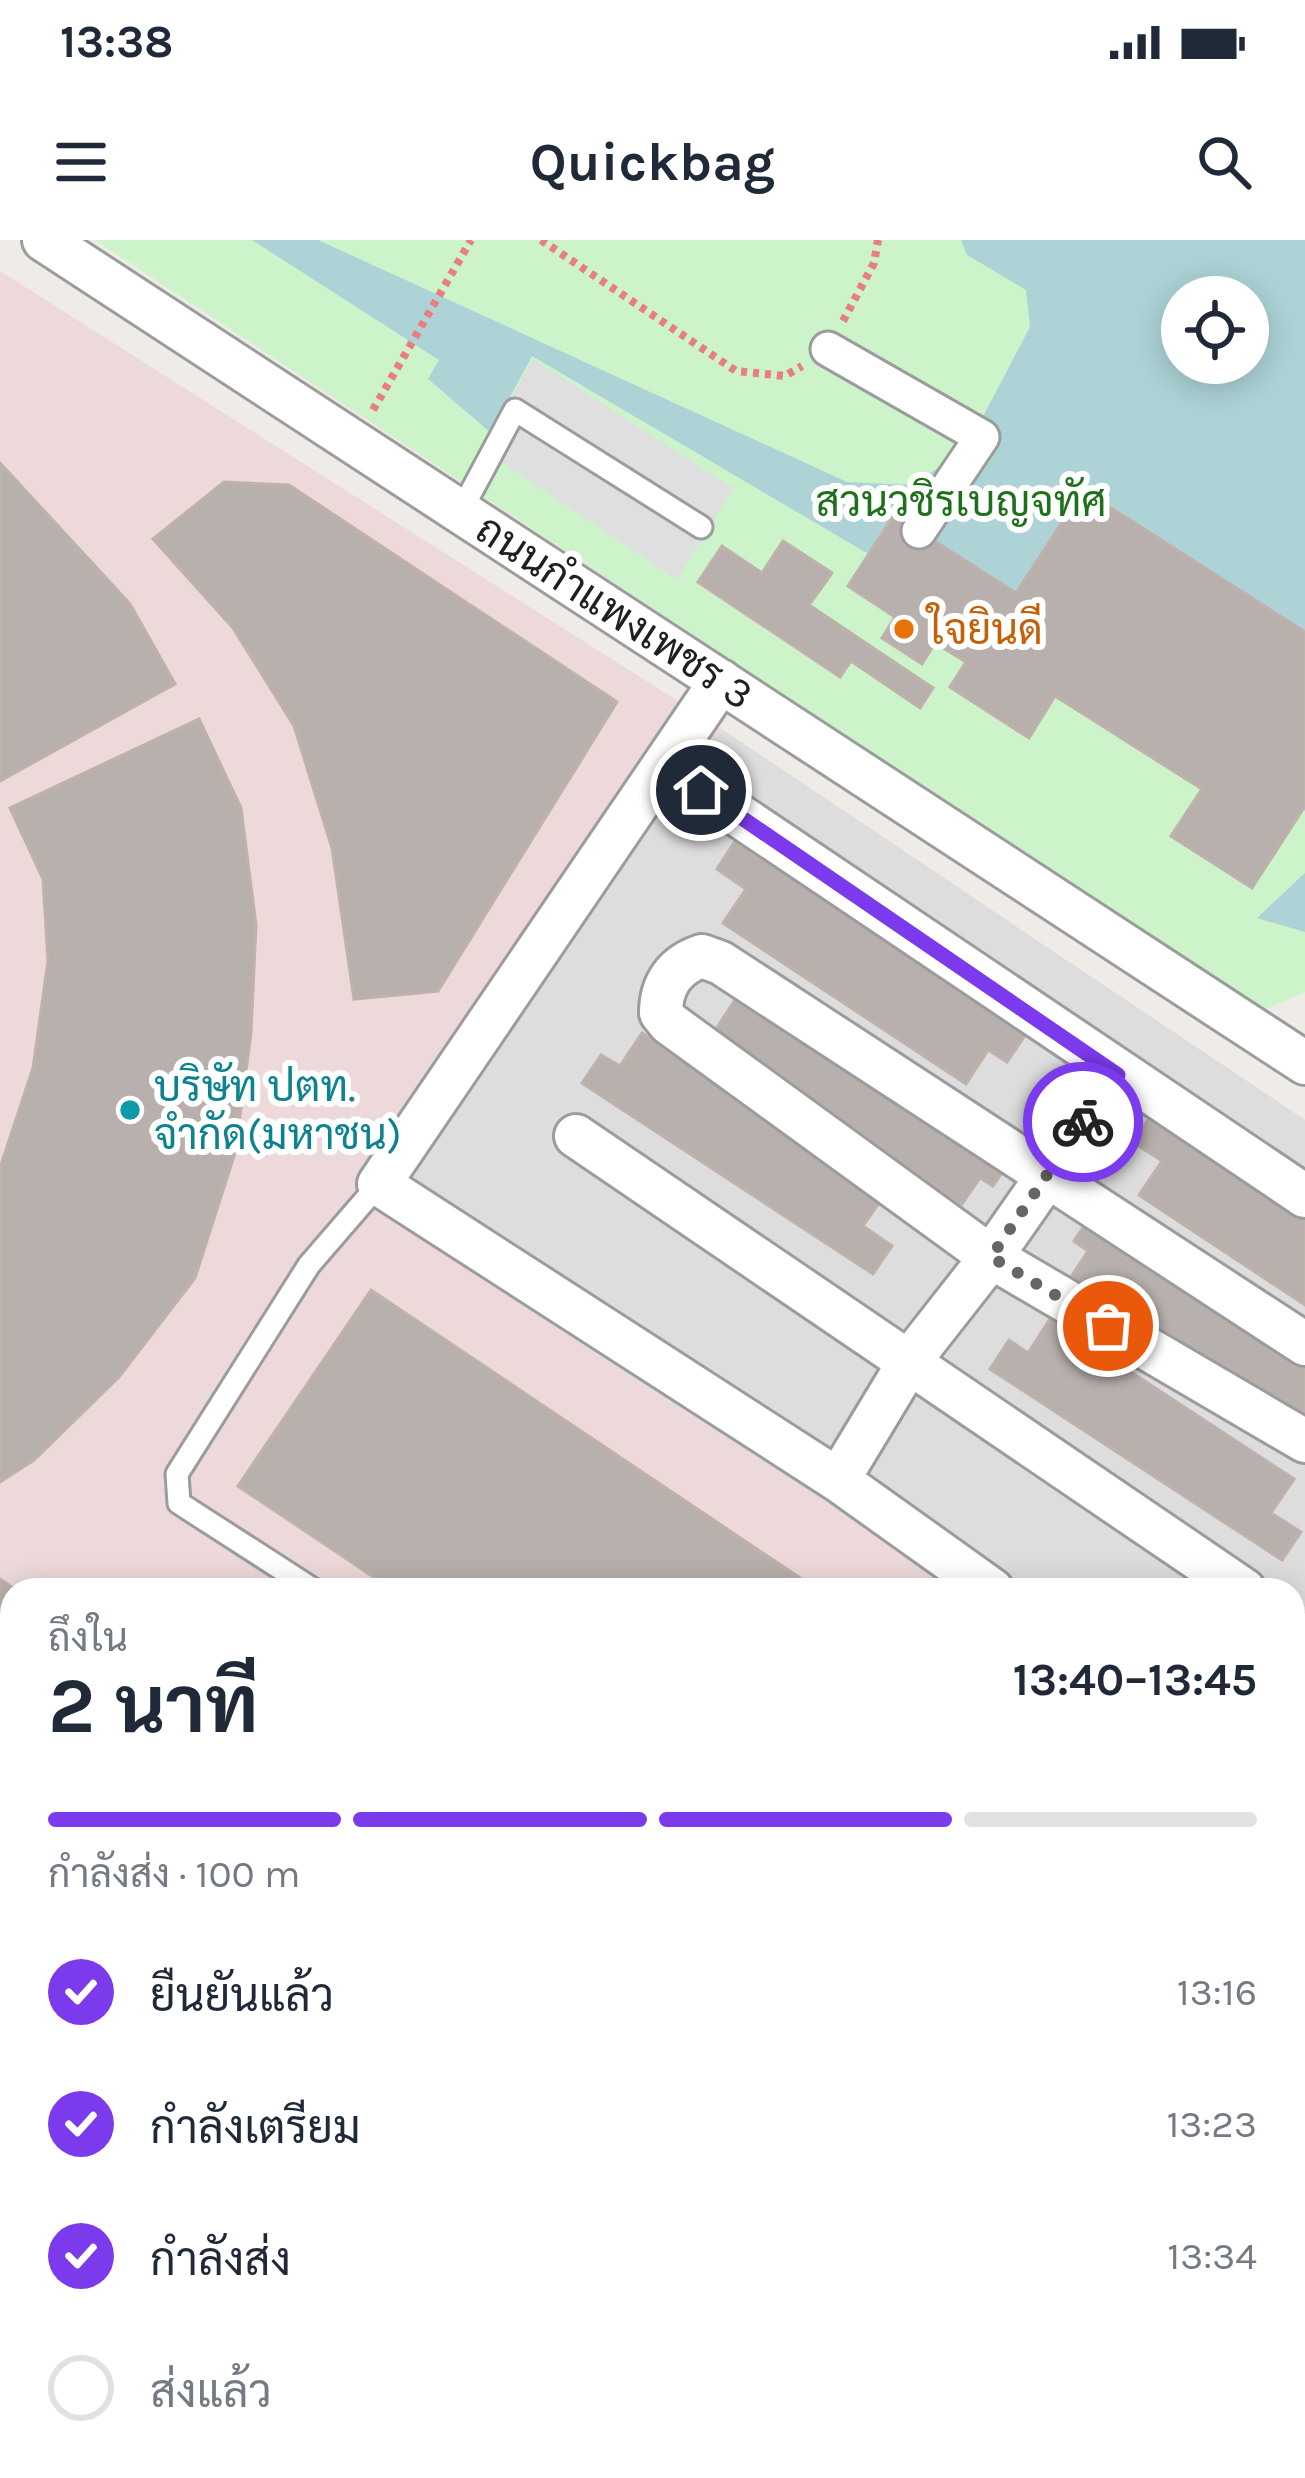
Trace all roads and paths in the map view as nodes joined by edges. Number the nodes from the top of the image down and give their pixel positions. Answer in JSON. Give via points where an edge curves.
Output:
{"nodes":[{"id":1,"x":44,"y":240,"type":"edge"},
{"id":2,"x":471,"y":240,"type":"edge"},
{"id":3,"x":541,"y":240,"type":"edge"},
{"id":4,"x":878,"y":240,"type":"edge"},
{"id":5,"x":829,"y":349,"type":"junction"},
{"id":6,"x":383,"y":393,"type":"dead end"},
{"id":7,"x":462,"y":509,"type":"junction"},
{"id":8,"x":701,"y":527,"type":"dead end"},
{"id":9,"x":919,"y":531,"type":"dead end"},
{"id":10,"x":721,"y":681,"type":"junction"},
{"id":11,"x":701,"y":790,"type":"dead end"},
{"id":12,"x":1302,"y":1050,"type":"edge"},
{"id":13,"x":1118,"y":1075,"type":"junction"},
{"id":14,"x":576,"y":1136,"type":"dead end"},
{"id":15,"x":1043,"y":1176,"type":"junction"},
{"id":16,"x":379,"y":1184,"type":"junction"},
{"id":17,"x":1305,"y":1196,"type":"edge"},
{"id":18,"x":991,"y":1257,"type":"junction"},
{"id":19,"x":1305,"y":1344,"type":"edge"},
{"id":20,"x":911,"y":1359,"type":"junction"},
{"id":21,"x":1305,"y":1441,"type":"edge"},
{"id":22,"x":838,"y":1480,"type":"junction"},
{"id":23,"x":295,"y":1578,"type":"edge"},
{"id":24,"x":975,"y":1578,"type":"edge"},
{"id":25,"x":1227,"y":1578,"type":"edge"}],
"edges":[{"from":1,"to":7,"type":"street","name":"ถนนกำแพงเพชร 3"},
{"from":2,"to":6,"type":"path"},
{"from":3,"to":5,"type":"path","via":[[736,371],[785,376]]},
{"from":4,"to":5,"type":"path"},
{"from":5,"to":9,"type":"street","via":[[982,437]]},
{"from":7,"to":8,"type":"lane","via":[[515,410]]},
{"from":7,"to":10,"type":"street","name":"ถนนกำแพงเพชร 3"},
{"from":10,"to":12,"type":"street","name":"ถนนกำแพงเพชร 3"},
{"from":10,"to":16,"type":"street"},
{"from":11,"to":13,"type":"street"},
{"from":13,"to":15,"type":"street"},
{"from":13,"to":17,"type":"street"},
{"from":14,"to":20,"type":"street"},
{"from":15,"to":18,"type":"street"},
{"from":15,"to":18,"type":"street","via":[[721,963],[688,961],[666,983],[661,1013],[669,1023]]},
{"from":15,"to":19,"type":"street"},
{"from":16,"to":22,"type":"street"},
{"from":16,"to":23,"type":"lane","via":[[309,1265],[177,1474],[179,1503]]},
{"from":18,"to":20,"type":"street"},
{"from":18,"to":21,"type":"street"},
{"from":20,"to":22,"type":"street"},
{"from":20,"to":25,"type":"street"},
{"from":22,"to":24,"type":"street"}]}
